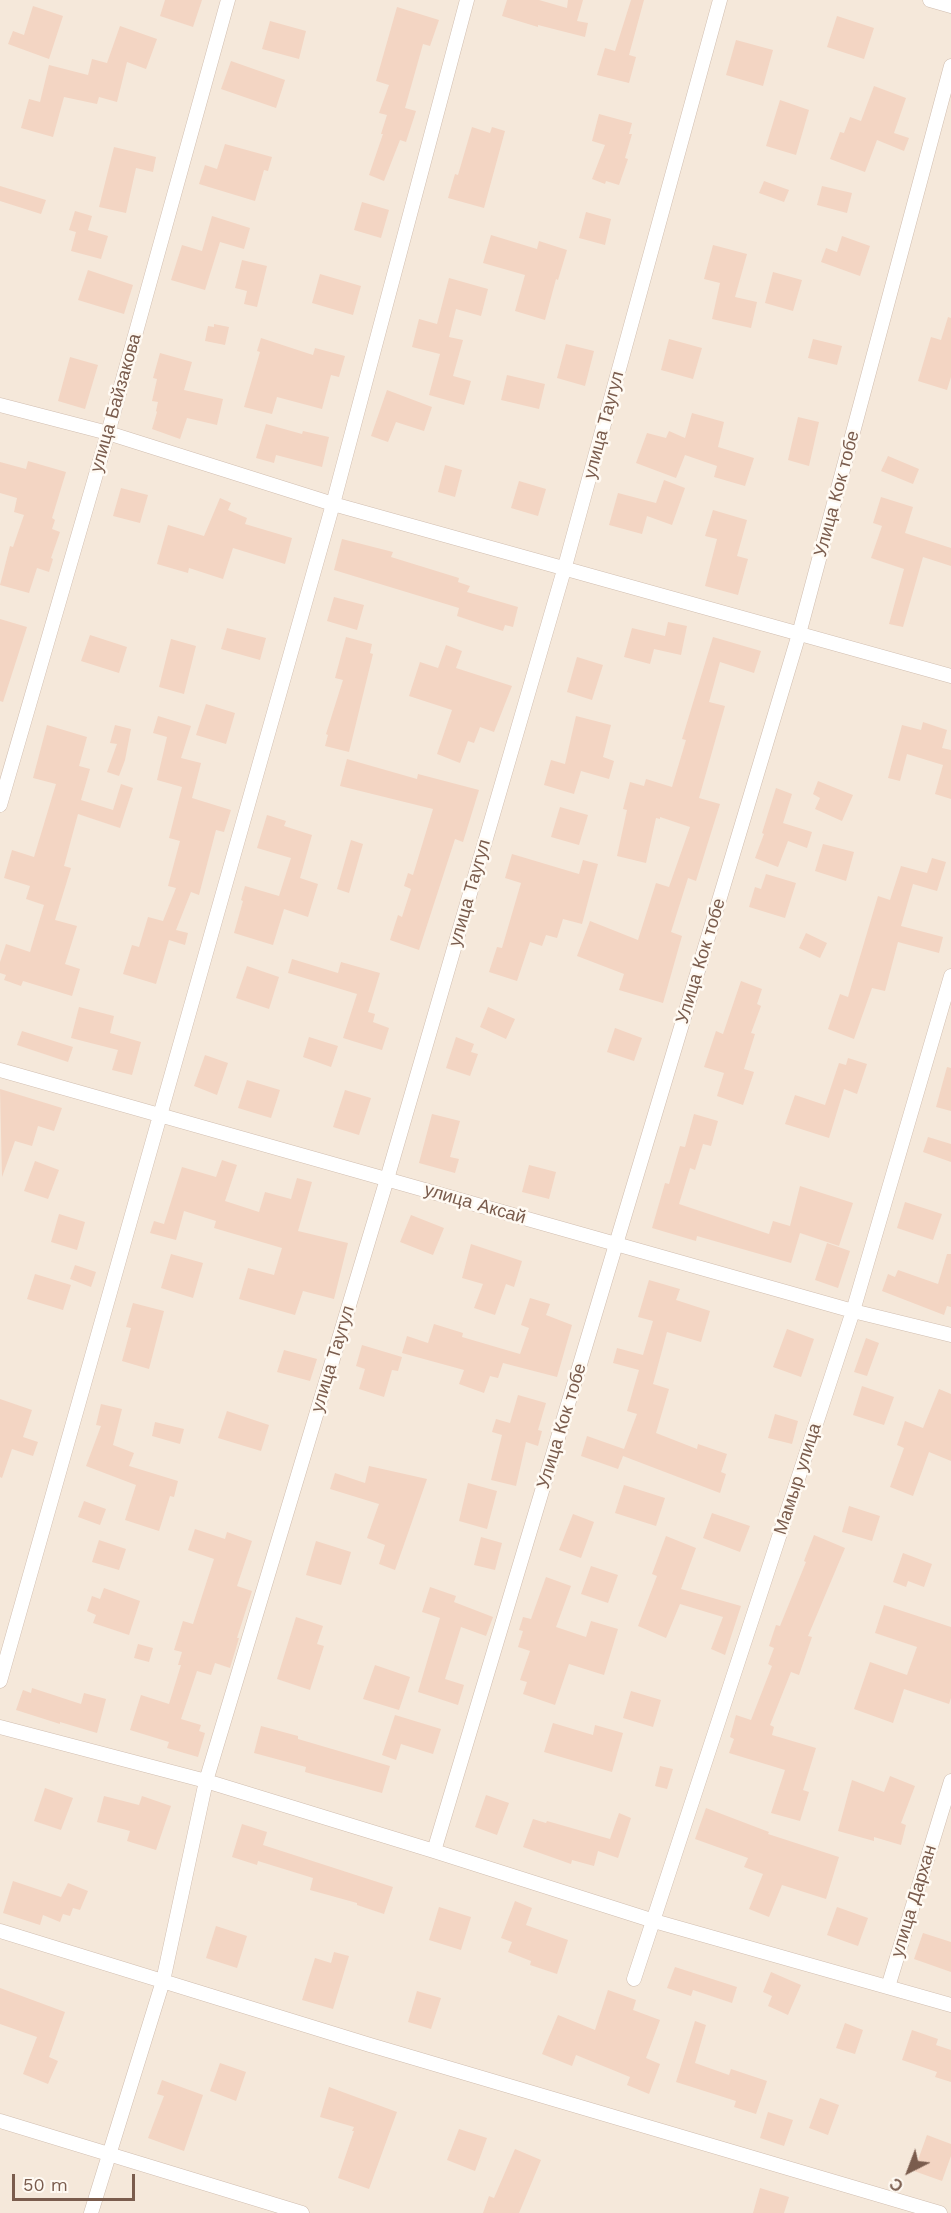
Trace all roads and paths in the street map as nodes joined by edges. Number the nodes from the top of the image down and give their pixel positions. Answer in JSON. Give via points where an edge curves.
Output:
{"nodes":[{"id":1,"x":228,"y":0,"type":"edge"},
{"id":2,"x":467,"y":0,"type":"edge"},
{"id":3,"x":720,"y":0,"type":"edge"},
{"id":4,"x":930,"y":0,"type":"edge"},
{"id":5,"x":951,"y":6,"type":"edge"},
{"id":6,"x":951,"y":66,"type":"edge"},
{"id":7,"x":0,"y":405,"type":"edge"},
{"id":8,"x":108,"y":433,"type":"junction"},
{"id":9,"x":333,"y":504,"type":"junction"},
{"id":10,"x":564,"y":570,"type":"junction"},
{"id":11,"x":799,"y":634,"type":"junction"},
{"id":12,"x":951,"y":676,"type":"edge"},
{"id":13,"x":0,"y":805,"type":"edge"},
{"id":14,"x":951,"y":976,"type":"edge"},
{"id":15,"x":0,"y":1070,"type":"edge"},
{"id":16,"x":159,"y":1115,"type":"junction"},
{"id":17,"x":387,"y":1179,"type":"junction"},
{"id":18,"x":617,"y":1243,"type":"junction"},
{"id":19,"x":853,"y":1311,"type":"junction"},
{"id":20,"x":951,"y":1335,"type":"edge"},
{"id":21,"x":0,"y":1681,"type":"edge"},
{"id":22,"x":0,"y":1727,"type":"edge"},
{"id":23,"x":206,"y":1781,"type":"junction"},
{"id":24,"x":951,"y":1781,"type":"edge"},
{"id":25,"x":434,"y":1851,"type":"junction"},
{"id":26,"x":654,"y":1921,"type":"junction"},
{"id":27,"x":0,"y":1931,"type":"edge"},
{"id":28,"x":634,"y":1979,"type":"dead end"},
{"id":29,"x":163,"y":1981,"type":"junction"},
{"id":30,"x":888,"y":1987,"type":"junction"},
{"id":31,"x":951,"y":2005,"type":"edge"},
{"id":32,"x":0,"y":2121,"type":"edge"},
{"id":33,"x":110,"y":2155,"type":"junction"},
{"id":34,"x":91,"y":2213,"type":"edge"},
{"id":35,"x":302,"y":2213,"type":"edge"},
{"id":36,"x":940,"y":2213,"type":"edge"}],
"edges":[{"from":1,"to":8,"type":"street","name":"улица Байзакова"},
{"from":2,"to":9,"type":"street"},
{"from":3,"to":10,"type":"street","name":"улица Таугул"},
{"from":4,"to":5,"type":"street"},
{"from":6,"to":11,"type":"street","name":"Улица Кок тобе"},
{"from":7,"to":8,"type":"street"},
{"from":8,"to":9,"type":"street"},
{"from":8,"to":13,"type":"street","name":"улица Байзакова"},
{"from":9,"to":10,"type":"street"},
{"from":9,"to":16,"type":"street"},
{"from":10,"to":11,"type":"street"},
{"from":10,"to":17,"type":"street","name":"улица Таугул"},
{"from":11,"to":12,"type":"street"},
{"from":11,"to":18,"type":"street","name":"Улица Кок тобе"},
{"from":14,"to":19,"type":"street","name":"Мамыр улица"},
{"from":15,"to":16,"type":"street","name":"улица Аксай"},
{"from":16,"to":17,"type":"street","name":"улица Аксай"},
{"from":16,"to":21,"type":"street"},
{"from":17,"to":18,"type":"street","name":"улица Аксай"},
{"from":17,"to":23,"type":"street","name":"улица Таугул"},
{"from":18,"to":19,"type":"street","name":"улица Аксай"},
{"from":18,"to":25,"type":"street","name":"Улица Кок тобе"},
{"from":19,"to":20,"type":"street","name":"улица Аксай"},
{"from":19,"to":26,"type":"street","name":"Мамыр улица"},
{"from":22,"to":23,"type":"street"},
{"from":23,"to":25,"type":"street"},
{"from":23,"to":29,"type":"street","name":"улица Таугул"},
{"from":24,"to":30,"type":"street","name":"улица Дархан"},
{"from":25,"to":26,"type":"street"},
{"from":26,"to":28,"type":"street","name":"Мамыр улица"},
{"from":26,"to":30,"type":"street"},
{"from":27,"to":29,"type":"street"},
{"from":29,"to":33,"type":"street","name":"улица Таугул"},
{"from":29,"to":36,"type":"street"},
{"from":30,"to":31,"type":"street"},
{"from":32,"to":33,"type":"street"},
{"from":33,"to":34,"type":"street","name":"улица Таугул"},
{"from":33,"to":35,"type":"street"}]}
